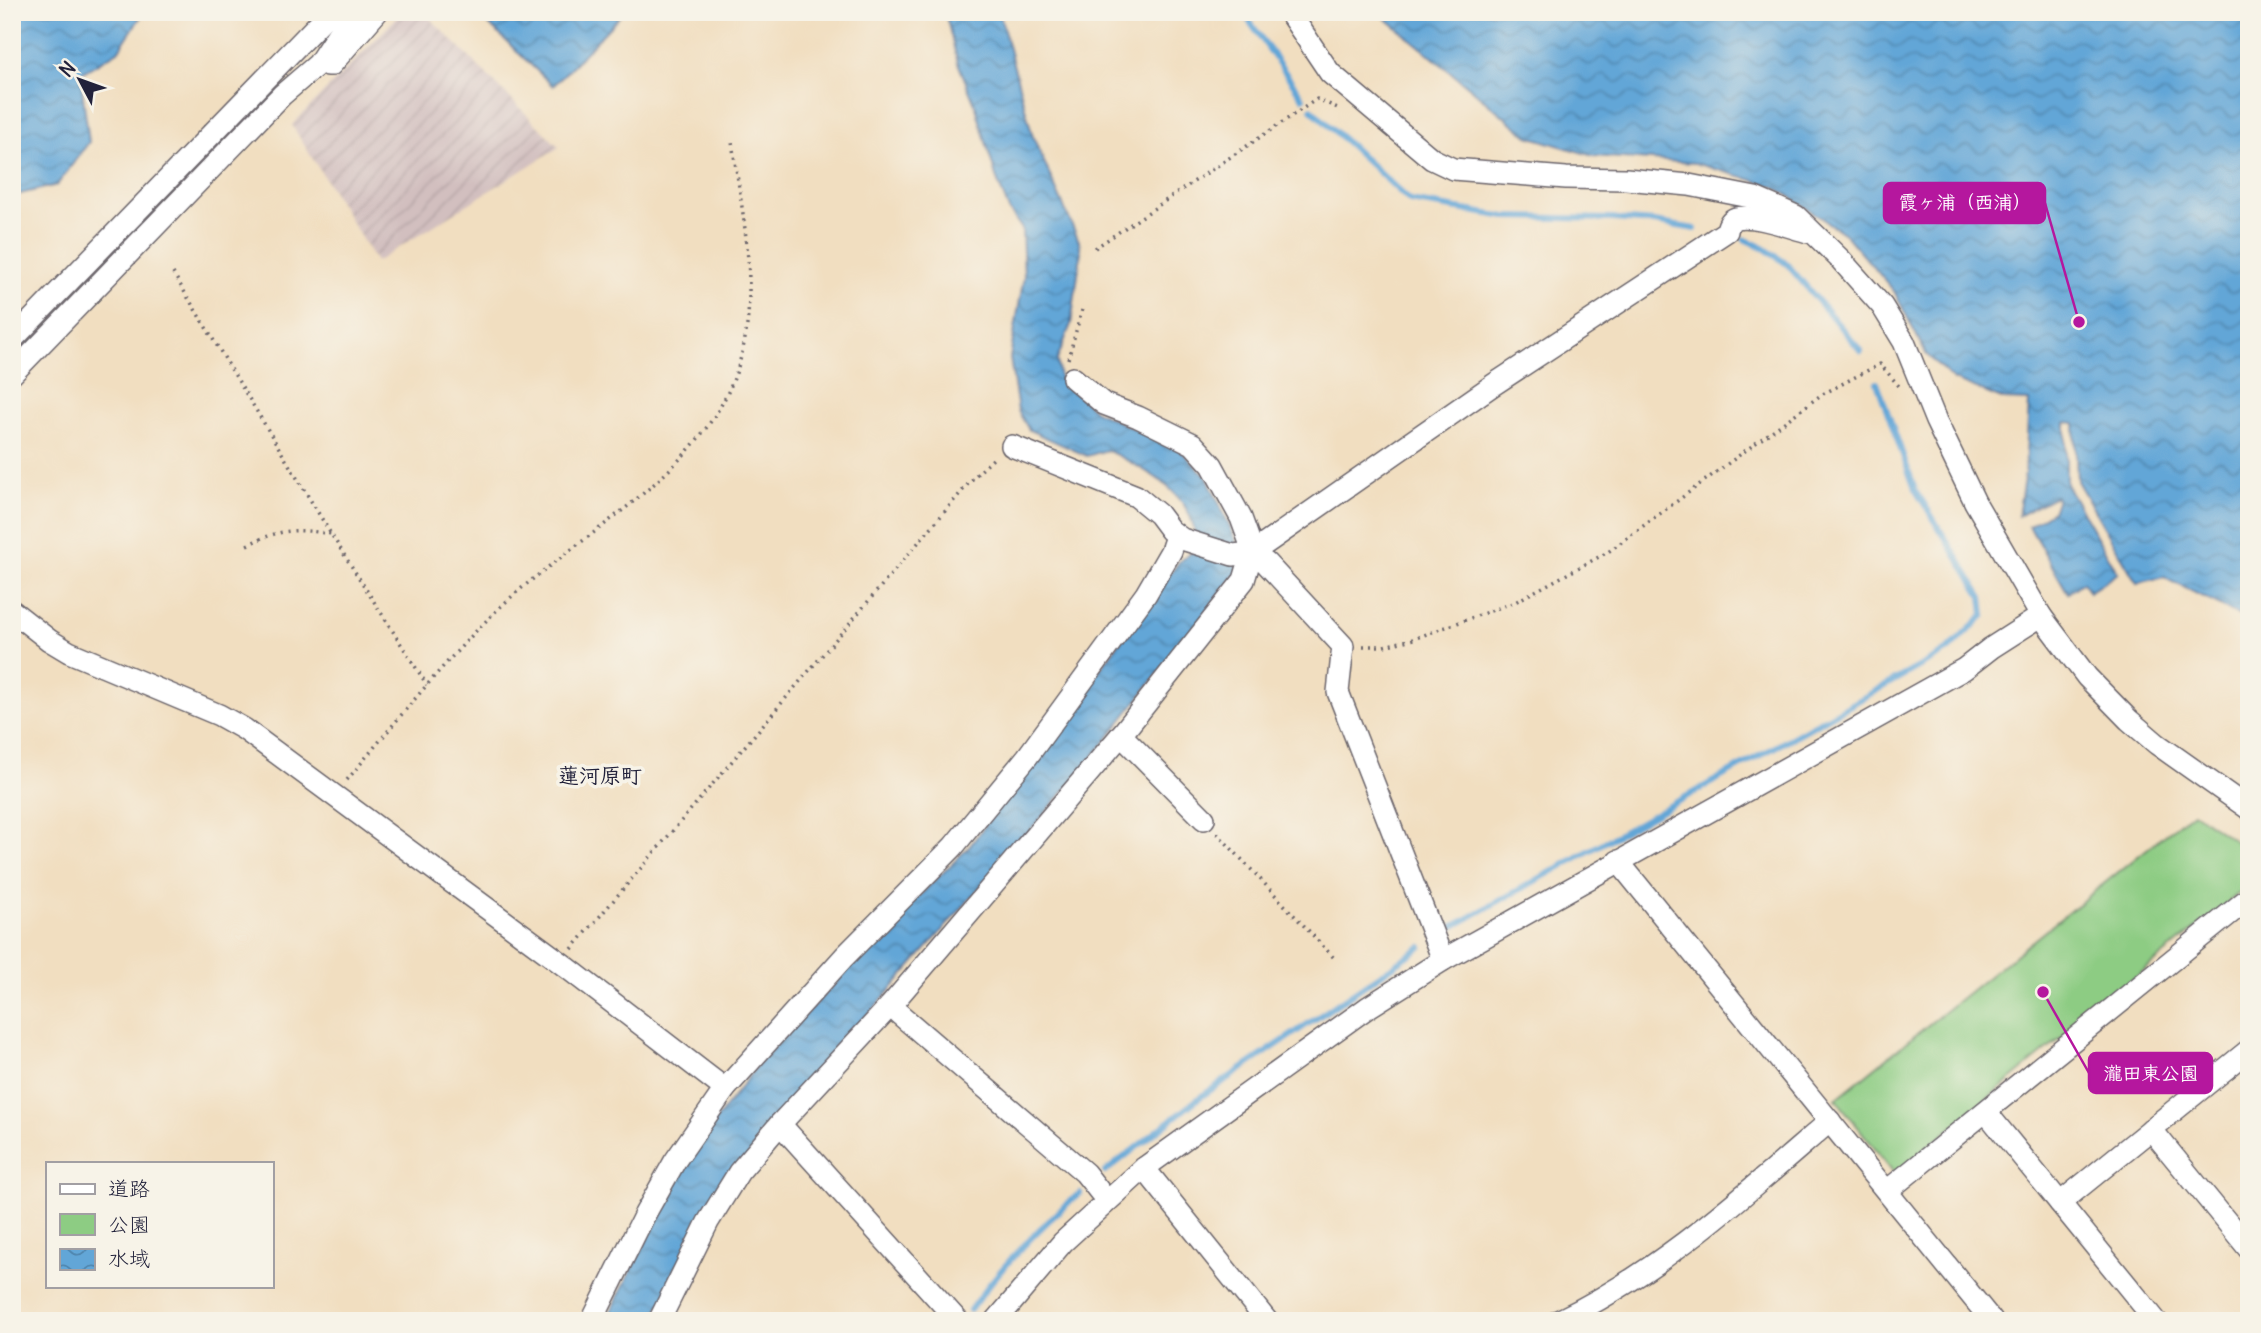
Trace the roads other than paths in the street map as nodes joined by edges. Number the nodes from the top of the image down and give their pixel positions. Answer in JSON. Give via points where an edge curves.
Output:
{"nodes":[{"id":1,"x":330,"y":12,"type":"edge"},
{"id":2,"x":352,"y":12,"type":"edge"},
{"id":3,"x":377,"y":12,"type":"edge"},
{"id":4,"x":1289,"y":12,"type":"edge"},
{"id":5,"x":318,"y":64,"type":"junction"},
{"id":6,"x":1817,"y":234,"type":"junction"},
{"id":7,"x":12,"y":340,"type":"edge"},
{"id":8,"x":12,"y":374,"type":"edge"},
{"id":9,"x":1073,"y":378,"type":"road end"},
{"id":10,"x":1012,"y":446,"type":"road end"},
{"id":11,"x":1184,"y":539,"type":"junction"},
{"id":12,"x":1242,"y":554,"type":"junction"},
{"id":13,"x":12,"y":611,"type":"edge"},
{"id":14,"x":2041,"y":616,"type":"junction"},
{"id":15,"x":1121,"y":735,"type":"junction"},
{"id":16,"x":2249,"y":809,"type":"edge"},
{"id":17,"x":1204,"y":819,"type":"road end"},
{"id":18,"x":1618,"y":861,"type":"junction"},
{"id":19,"x":2249,"y":898,"type":"edge"},
{"id":20,"x":1443,"y":960,"type":"junction"},
{"id":21,"x":890,"y":1006,"type":"junction"},
{"id":22,"x":2247,"y":1054,"type":"edge"},
{"id":23,"x":725,"y":1089,"type":"junction"},
{"id":24,"x":1986,"y":1112,"type":"junction"},
{"id":25,"x":1830,"y":1121,"type":"junction"},
{"id":26,"x":780,"y":1124,"type":"junction"},
{"id":27,"x":2151,"y":1129,"type":"junction"},
{"id":28,"x":1144,"y":1168,"type":"junction"},
{"id":29,"x":1887,"y":1191,"type":"junction"},
{"id":30,"x":1107,"y":1200,"type":"junction"},
{"id":31,"x":2060,"y":1203,"type":"junction"},
{"id":32,"x":2249,"y":1249,"type":"edge"},
{"id":33,"x":592,"y":1321,"type":"edge"},
{"id":34,"x":659,"y":1321,"type":"edge"},
{"id":35,"x":958,"y":1321,"type":"edge"},
{"id":36,"x":996,"y":1321,"type":"edge"},
{"id":37,"x":1267,"y":1321,"type":"edge"},
{"id":38,"x":1558,"y":1321,"type":"edge"},
{"id":39,"x":1992,"y":1321,"type":"edge"},
{"id":40,"x":2156,"y":1321,"type":"edge"}],
"edges":[{"from":1,"to":7,"type":"street"},
{"from":2,"to":5,"type":"street"},
{"from":3,"to":5,"type":"street","via":[[331,65]]},
{"from":4,"to":6,"type":"street","via":[[1330,73],[1432,159],[1454,169],[1700,187],[1755,198],[1796,216]]},
{"from":5,"to":8,"type":"street","via":[[282,95]]},
{"from":6,"to":12,"type":"street","via":[[1735,218],[1727,231]]},
{"from":6,"to":14,"type":"street","via":[[1882,306],[1904,342],[1957,467]]},
{"from":9,"to":12,"type":"street","via":[[1104,404],[1193,444],[1212,465],[1241,518]]},
{"from":10,"to":11,"type":"street","via":[[1136,496]]},
{"from":11,"to":12,"type":"street"},
{"from":11,"to":23,"type":"street","via":[[1171,551],[1146,594],[1027,757],[953,847],[844,957]]},
{"from":12,"to":15,"type":"street","via":[[1244,580]]},
{"from":12,"to":20,"type":"street","via":[[1266,563],[1343,646],[1338,692]]},
{"from":13,"to":23,"type":"street","via":[[69,652],[244,729]]},
{"from":14,"to":16,"type":"street","via":[[2087,677],[2129,720]]},
{"from":14,"to":18,"type":"street","via":[[1964,669]]},
{"from":15,"to":17,"type":"street"},
{"from":15,"to":21,"type":"street"},
{"from":18,"to":20,"type":"street"},
{"from":18,"to":25,"type":"street"},
{"from":19,"to":24,"type":"street"},
{"from":20,"to":28,"type":"street","via":[[1367,1008]]},
{"from":21,"to":26,"type":"street"},
{"from":21,"to":30,"type":"street","via":[[1085,1173]]},
{"from":22,"to":27,"type":"street"},
{"from":23,"to":33,"type":"street","via":[[675,1160]]},
{"from":24,"to":29,"type":"street"},
{"from":24,"to":31,"type":"street"},
{"from":25,"to":29,"type":"street"},
{"from":25,"to":38,"type":"street","via":[[1695,1237],[1593,1304]]},
{"from":26,"to":34,"type":"street","via":[[723,1196]]},
{"from":26,"to":35,"type":"street"},
{"from":27,"to":31,"type":"street"},
{"from":27,"to":32,"type":"street"},
{"from":28,"to":30,"type":"street"},
{"from":28,"to":37,"type":"street"},
{"from":29,"to":39,"type":"street"},
{"from":30,"to":36,"type":"street","via":[[1063,1242]]},
{"from":31,"to":40,"type":"street"}]}
